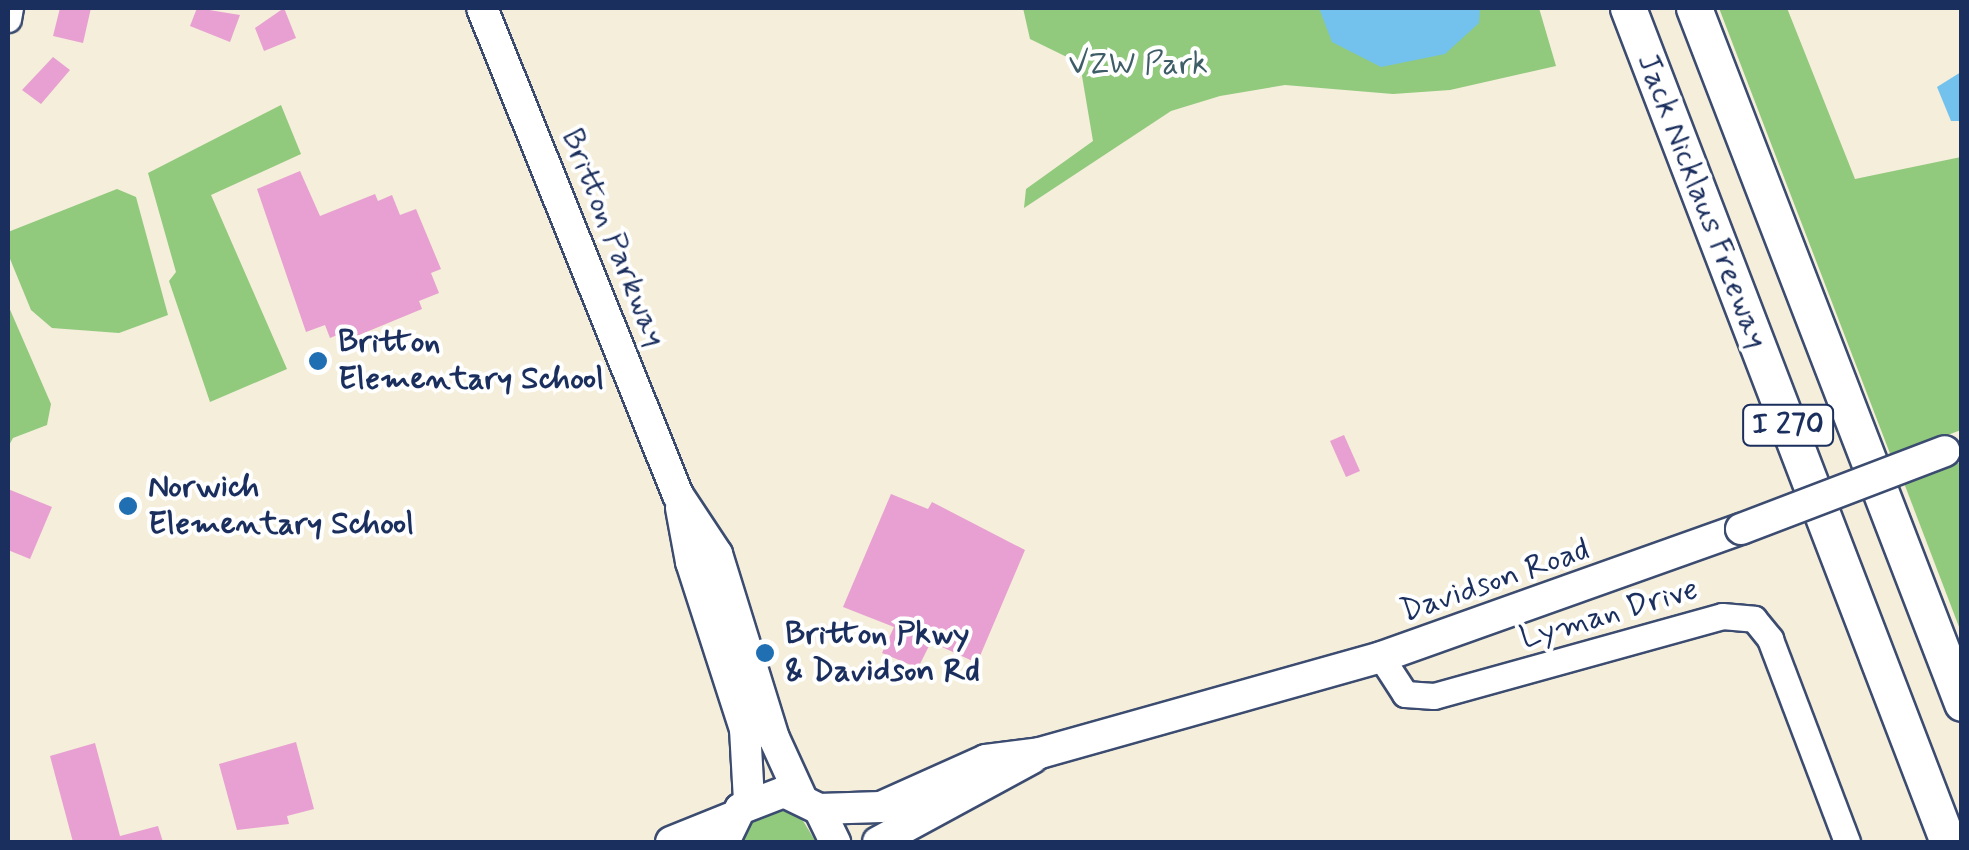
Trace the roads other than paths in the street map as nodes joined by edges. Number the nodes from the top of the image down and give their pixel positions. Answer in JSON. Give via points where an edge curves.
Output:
{"nodes":[{"id":1,"x":10,"y":8,"type":"edge"},
{"id":2,"x":482,"y":8,"type":"edge"},
{"id":3,"x":1628,"y":8,"type":"edge"},
{"id":4,"x":1694,"y":8,"type":"edge"},
{"id":5,"x":8,"y":19,"type":"edge"},
{"id":6,"x":1953,"y":447,"type":"edge"},
{"id":7,"x":678,"y":495,"type":"junction"},
{"id":8,"x":1381,"y":657,"type":"junction"},
{"id":9,"x":1962,"y":703,"type":"edge"},
{"id":10,"x":1040,"y":754,"type":"junction"},
{"id":11,"x":810,"y":803,"type":"junction"},
{"id":12,"x":735,"y":820,"type":"edge"},
{"id":13,"x":671,"y":842,"type":"edge"},
{"id":14,"x":835,"y":842,"type":"edge"},
{"id":15,"x":878,"y":842,"type":"edge"},
{"id":16,"x":1848,"y":842,"type":"edge"},
{"id":17,"x":1948,"y":842,"type":"edge"}],
"edges":[{"from":1,"to":5,"type":"street"},
{"from":2,"to":7,"type":"main road","name":"Britton Parkway"},
{"from":3,"to":17,"type":"highway","name":"Jack Nicklaus Freeway","number":"I 270"},
{"from":4,"to":9,"type":"highway","name":"Jack Nicklaus Freeway","number":"I 270"},
{"from":6,"to":8,"type":"main road","name":"Davidson Road","bridge":true},
{"from":7,"to":11,"type":"main road","name":"Britton Parkway","via":[[717,554],[774,738]]},
{"from":7,"to":12,"type":"main road","name":"Britton Parkway","via":[[690,562],[745,730]]},
{"from":8,"to":10,"type":"main road","name":"Davidson Road"},
{"from":8,"to":16,"type":"street","name":"Lyman Drive","via":[[1405,694],[1434,696],[1722,616],[1754,619],[1770,640]]},
{"from":10,"to":11,"type":"main road","name":"Davidson Road","via":[[986,760],[881,807]]},
{"from":10,"to":15,"type":"main road","name":"Davidson Road"},
{"from":11,"to":12,"type":"main road","name":"Davidson Road","via":[[784,792]]},
{"from":11,"to":14,"type":"main road","name":"Britton Parkway"},
{"from":12,"to":13,"type":"main road"}]}
